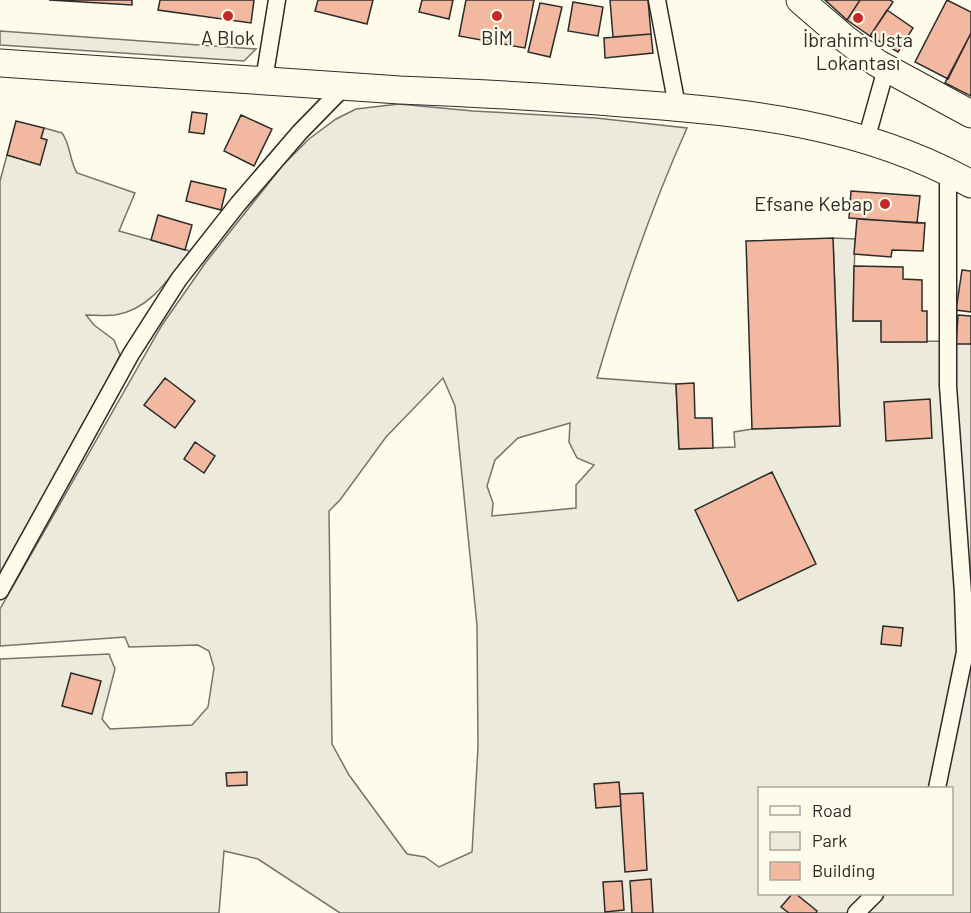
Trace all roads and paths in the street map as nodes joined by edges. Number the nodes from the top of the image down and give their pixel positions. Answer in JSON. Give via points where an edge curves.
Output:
{"nodes":[{"id":1,"x":277,"y":0,"type":"edge"},
{"id":2,"x":657,"y":0,"type":"edge"},
{"id":3,"x":800,"y":0,"type":"edge"},
{"id":4,"x":0,"y":63,"type":"edge"},
{"id":5,"x":886,"y":69,"type":"junction"},
{"id":6,"x":264,"y":80,"type":"junction"},
{"id":7,"x":344,"y":87,"type":"junction"},
{"id":8,"x":677,"y":106,"type":"junction"},
{"id":9,"x":971,"y":114,"type":"edge"},
{"id":10,"x":866,"y":140,"type":"junction"},
{"id":11,"x":959,"y":178,"type":"edge"},
{"id":12,"x":0,"y":591,"type":"edge"},
{"id":13,"x":937,"y":787,"type":"edge"},
{"id":14,"x":874,"y":895,"type":"edge"},
{"id":15,"x":856,"y":913,"type":"edge"}],
"edges":[{"from":1,"to":6,"type":"street"},
{"from":2,"to":8,"type":"street"},
{"from":3,"to":5,"type":"main road"},
{"from":4,"to":6,"type":"main road"},
{"from":5,"to":9,"type":"main road"},
{"from":5,"to":10,"type":"street"},
{"from":6,"to":7,"type":"main road"},
{"from":7,"to":8,"type":"main road"},
{"from":7,"to":12,"type":"street","via":[[238,204],[179,279],[131,354]]},
{"from":8,"to":10,"type":"main road","via":[[755,115]]},
{"from":10,"to":11,"type":"main road"},
{"from":11,"to":13,"type":"street","via":[[948,386],[965,652]]},
{"from":14,"to":15,"type":"street"}]}
